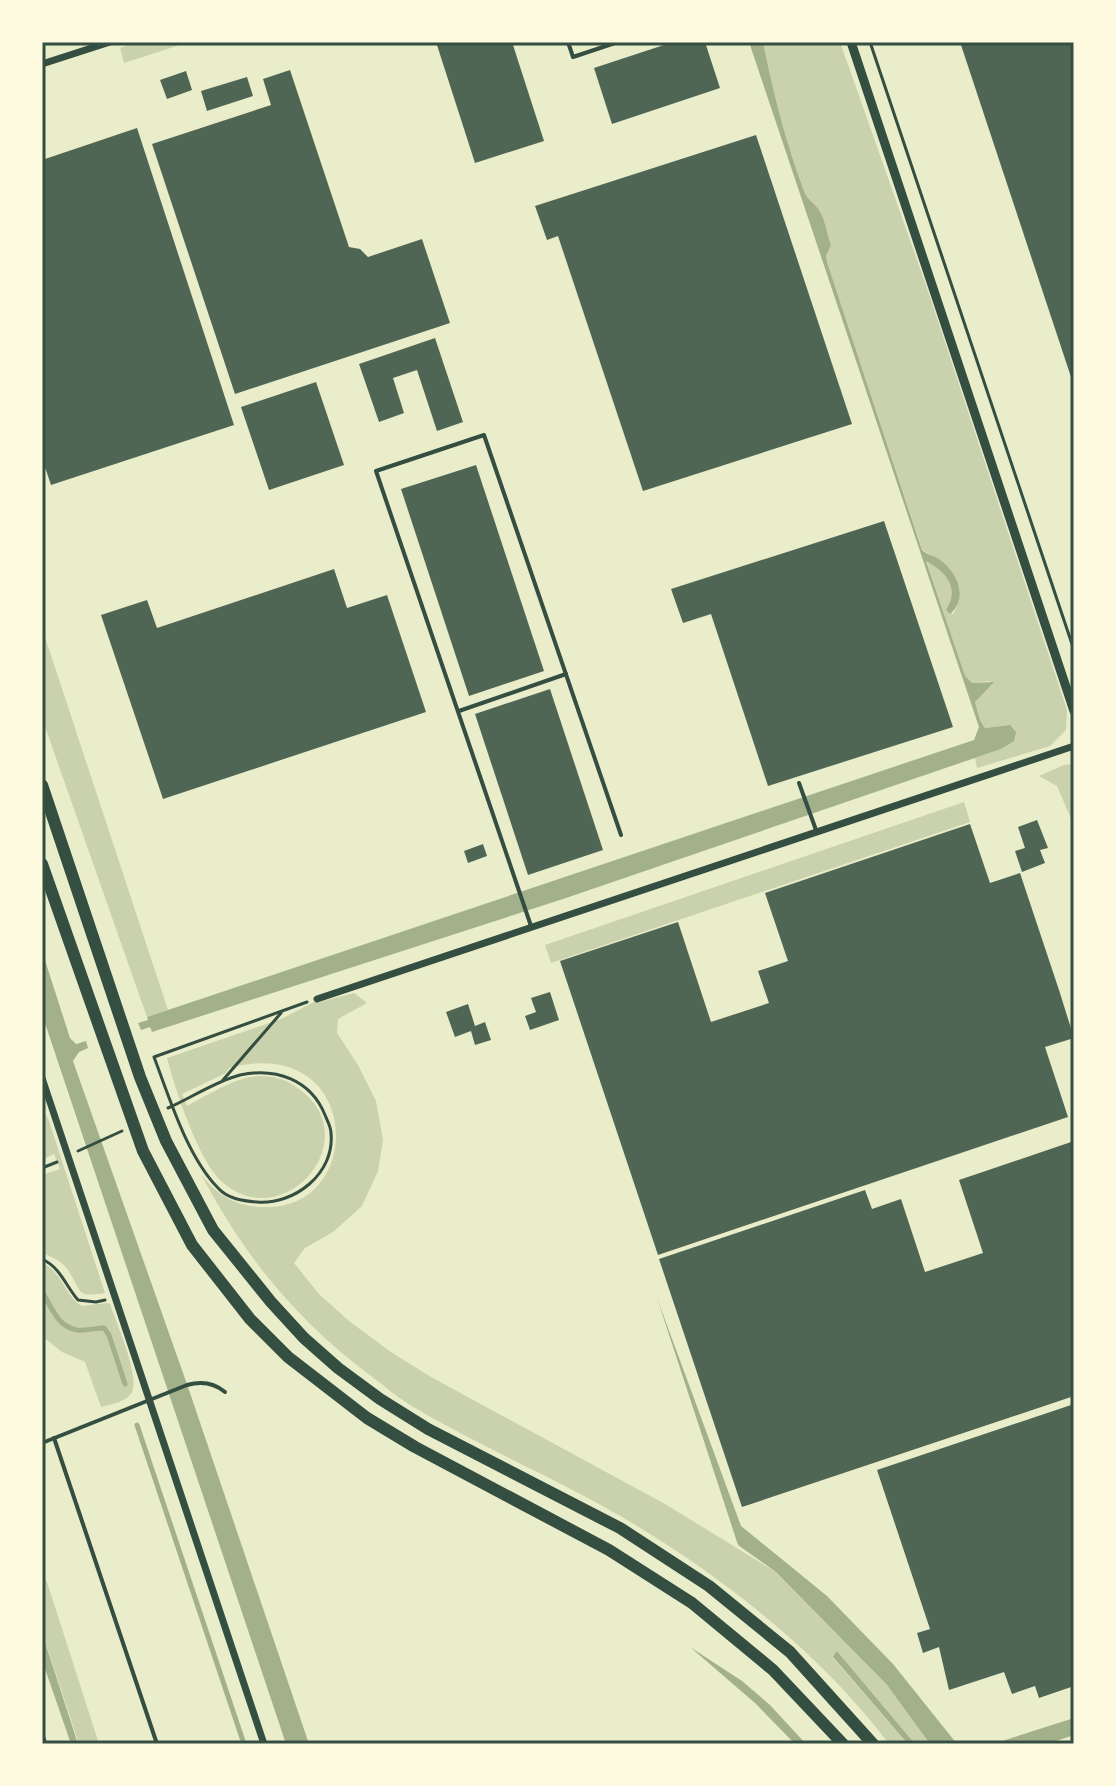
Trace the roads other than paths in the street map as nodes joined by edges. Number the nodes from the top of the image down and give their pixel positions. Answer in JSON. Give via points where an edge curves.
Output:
{"nodes":[{"id":1,"x":110,"y":42,"type":"edge"},
{"id":2,"x":568,"y":42,"type":"edge"},
{"id":3,"x":618,"y":42,"type":"edge"},
{"id":4,"x":851,"y":42,"type":"edge"},
{"id":5,"x":42,"y":64,"type":"edge"},
{"id":6,"x":566,"y":674,"type":"junction"},
{"id":7,"x":458,"y":711,"type":"junction"},
{"id":8,"x":1074,"y":711,"type":"edge"},
{"id":9,"x":1074,"y":746,"type":"edge"},
{"id":10,"x":42,"y":785,"type":"edge"},
{"id":11,"x":800,"y":786,"type":"dead end"},
{"id":12,"x":814,"y":826,"type":"junction"},
{"id":13,"x":621,"y":835,"type":"dead end"},
{"id":14,"x":42,"y":864,"type":"edge"},
{"id":15,"x":531,"y":923,"type":"junction"},
{"id":16,"x":317,"y":999,"type":"road end"},
{"id":17,"x":42,"y":1078,"type":"edge"},
{"id":18,"x":44,"y":1091,"type":"edge"},
{"id":19,"x":225,"y":1392,"type":"dead end"},
{"id":20,"x":148,"y":1399,"type":"junction"},
{"id":21,"x":54,"y":1438,"type":"junction"},
{"id":22,"x":42,"y":1443,"type":"edge"},
{"id":23,"x":157,"y":1744,"type":"edge"},
{"id":24,"x":264,"y":1744,"type":"edge"},
{"id":25,"x":843,"y":1744,"type":"edge"},
{"id":26,"x":873,"y":1744,"type":"edge"}],
"edges":[{"from":1,"to":5,"type":"street"},
{"from":2,"to":3,"type":"lane","via":[[573,57]]},
{"from":4,"to":8,"type":"street"},
{"from":6,"to":7,"type":"lane"},
{"from":6,"to":7,"type":"lane","via":[[484,435],[376,471]]},
{"from":6,"to":13,"type":"lane"},
{"from":7,"to":15,"type":"lane"},
{"from":9,"to":12,"type":"street"},
{"from":10,"to":26,"type":"highway","via":[[166,1141],[213,1230],[271,1302],[304,1338],[380,1399],[620,1528],[709,1586],[790,1652]]},
{"from":11,"to":12,"type":"lane"},
{"from":12,"to":15,"type":"street"},
{"from":14,"to":25,"type":"highway","via":[[143,1151],[192,1245],[250,1319],[288,1357],[367,1418],[609,1550],[692,1603],[773,1670]]},
{"from":15,"to":16,"type":"street"},
{"from":17,"to":18,"type":"street"},
{"from":18,"to":20,"type":"street"},
{"from":19,"to":20,"type":"lane","via":[[205,1382]]},
{"from":20,"to":21,"type":"lane"},
{"from":20,"to":24,"type":"street"},
{"from":21,"to":22,"type":"lane"},
{"from":21,"to":23,"type":"lane"}]}
